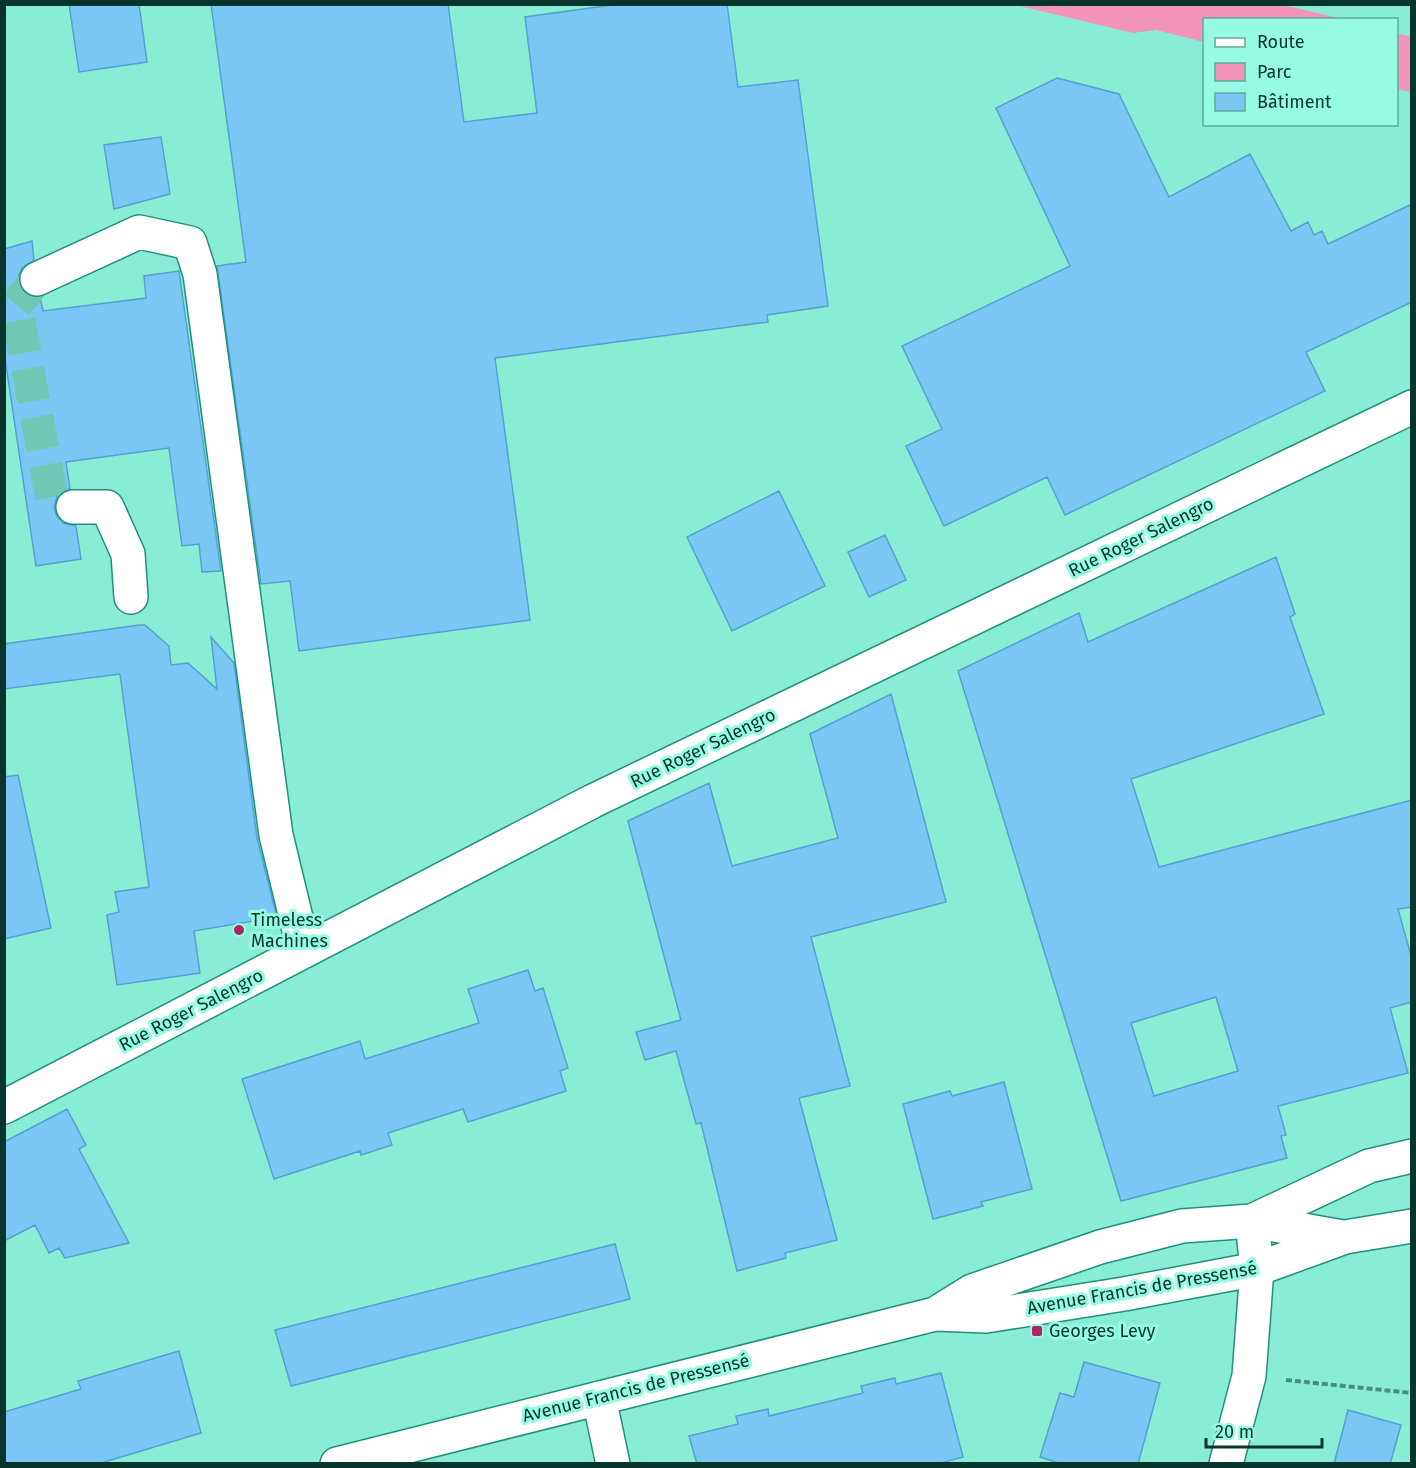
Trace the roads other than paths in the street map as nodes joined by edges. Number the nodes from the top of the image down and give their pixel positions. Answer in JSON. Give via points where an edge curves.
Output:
{"nodes":[{"id":1,"x":38,"y":279,"type":"tunnel mouth"},
{"id":2,"x":1412,"y":407,"type":"edge"},
{"id":3,"x":73,"y":507,"type":"tunnel mouth"},
{"id":4,"x":131,"y":597,"type":"dead end"},
{"id":5,"x":304,"y":951,"type":"junction"},
{"id":6,"x":4,"y":1107,"type":"edge"},
{"id":7,"x":1412,"y":1155,"type":"edge"},
{"id":8,"x":1252,"y":1221,"type":"junction"},
{"id":9,"x":1412,"y":1226,"type":"edge"},
{"id":10,"x":1345,"y":1237,"type":"junction"},
{"id":11,"x":1257,"y":1269,"type":"junction"},
{"id":12,"x":935,"y":1314,"type":"junction"},
{"id":13,"x":598,"y":1398,"type":"junction"},
{"id":14,"x":337,"y":1464,"type":"edge"},
{"id":15,"x":613,"y":1464,"type":"edge"},
{"id":16,"x":1226,"y":1464,"type":"edge"}],
"edges":[{"from":1,"to":5,"type":"street","via":[[139,232],[190,243],[200,274],[276,835]]},
{"from":2,"to":5,"type":"street","name":"Rue Roger Salengro","via":[[602,796]]},
{"from":3,"to":4,"type":"street","via":[[107,507],[128,554]]},
{"from":5,"to":6,"type":"street","name":"Rue Roger Salengro"},
{"from":7,"to":8,"type":"street","via":[[1369,1166]]},
{"from":8,"to":10,"type":"street","name":"Avenue Francis de Pressensé"},
{"from":8,"to":11,"type":"street"},
{"from":8,"to":12,"type":"street","name":"Avenue Francis de Pressensé","via":[[1182,1226],[1100,1247],[972,1291]]},
{"from":9,"to":10,"type":"street","name":"Avenue Francis de Pressensé"},
{"from":10,"to":11,"type":"street","name":"Avenue Francis de Pressensé"},
{"from":11,"to":12,"type":"street","name":"Avenue Francis de Pressensé","via":[[986,1316]]},
{"from":11,"to":16,"type":"street","via":[[1249,1376]]},
{"from":12,"to":13,"type":"street","name":"Avenue Francis de Pressensé"},
{"from":13,"to":14,"type":"street","name":"Avenue Francis de Pressensé"},
{"from":13,"to":15,"type":"street"}]}
